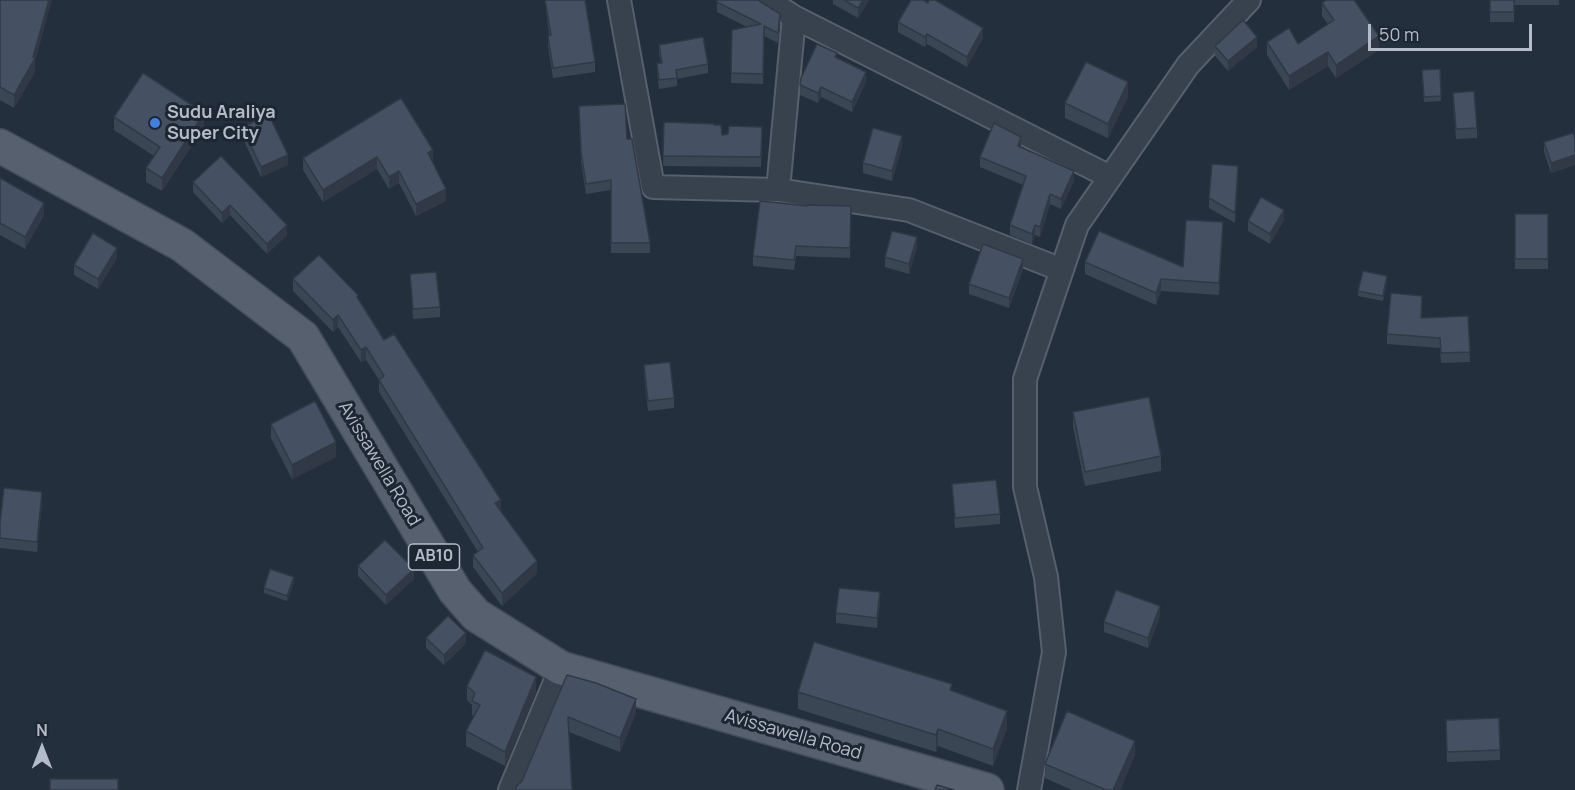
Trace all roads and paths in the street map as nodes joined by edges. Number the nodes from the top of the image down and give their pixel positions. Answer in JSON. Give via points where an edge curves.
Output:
{"nodes":[{"id":1,"x":619,"y":0,"type":"edge"},
{"id":2,"x":767,"y":0,"type":"edge"},
{"id":3,"x":1249,"y":0,"type":"edge"},
{"id":4,"x":794,"y":17,"type":"junction"},
{"id":5,"x":0,"y":146,"type":"edge"},
{"id":6,"x":1110,"y":177,"type":"junction"},
{"id":7,"x":778,"y":190,"type":"junction"},
{"id":8,"x":1062,"y":270,"type":"junction"},
{"id":9,"x":561,"y":668,"type":"junction"},
{"id":10,"x":510,"y":790,"type":"edge"},
{"id":11,"x":987,"y":790,"type":"edge"},
{"id":12,"x":1029,"y":790,"type":"edge"}],
"edges":[{"from":1,"to":7,"type":"street","via":[[653,187]]},
{"from":2,"to":4,"type":"street"},
{"from":3,"to":6,"type":"street","via":[[1188,65]]},
{"from":4,"to":6,"type":"street"},
{"from":4,"to":7,"type":"street"},
{"from":5,"to":9,"type":"main road","name":"Avissawella Road","number":"AB10","via":[[182,245],[303,337],[455,591],[476,615]]},
{"from":6,"to":8,"type":"street","via":[[1077,225]]},
{"from":7,"to":8,"type":"street","via":[[909,210]]},
{"from":8,"to":12,"type":"street","via":[[1025,379],[1025,487],[1046,577],[1054,652]]},
{"from":9,"to":10,"type":"street"},
{"from":9,"to":11,"type":"main road","name":"Avissawella Road","number":"AB10"}]}
